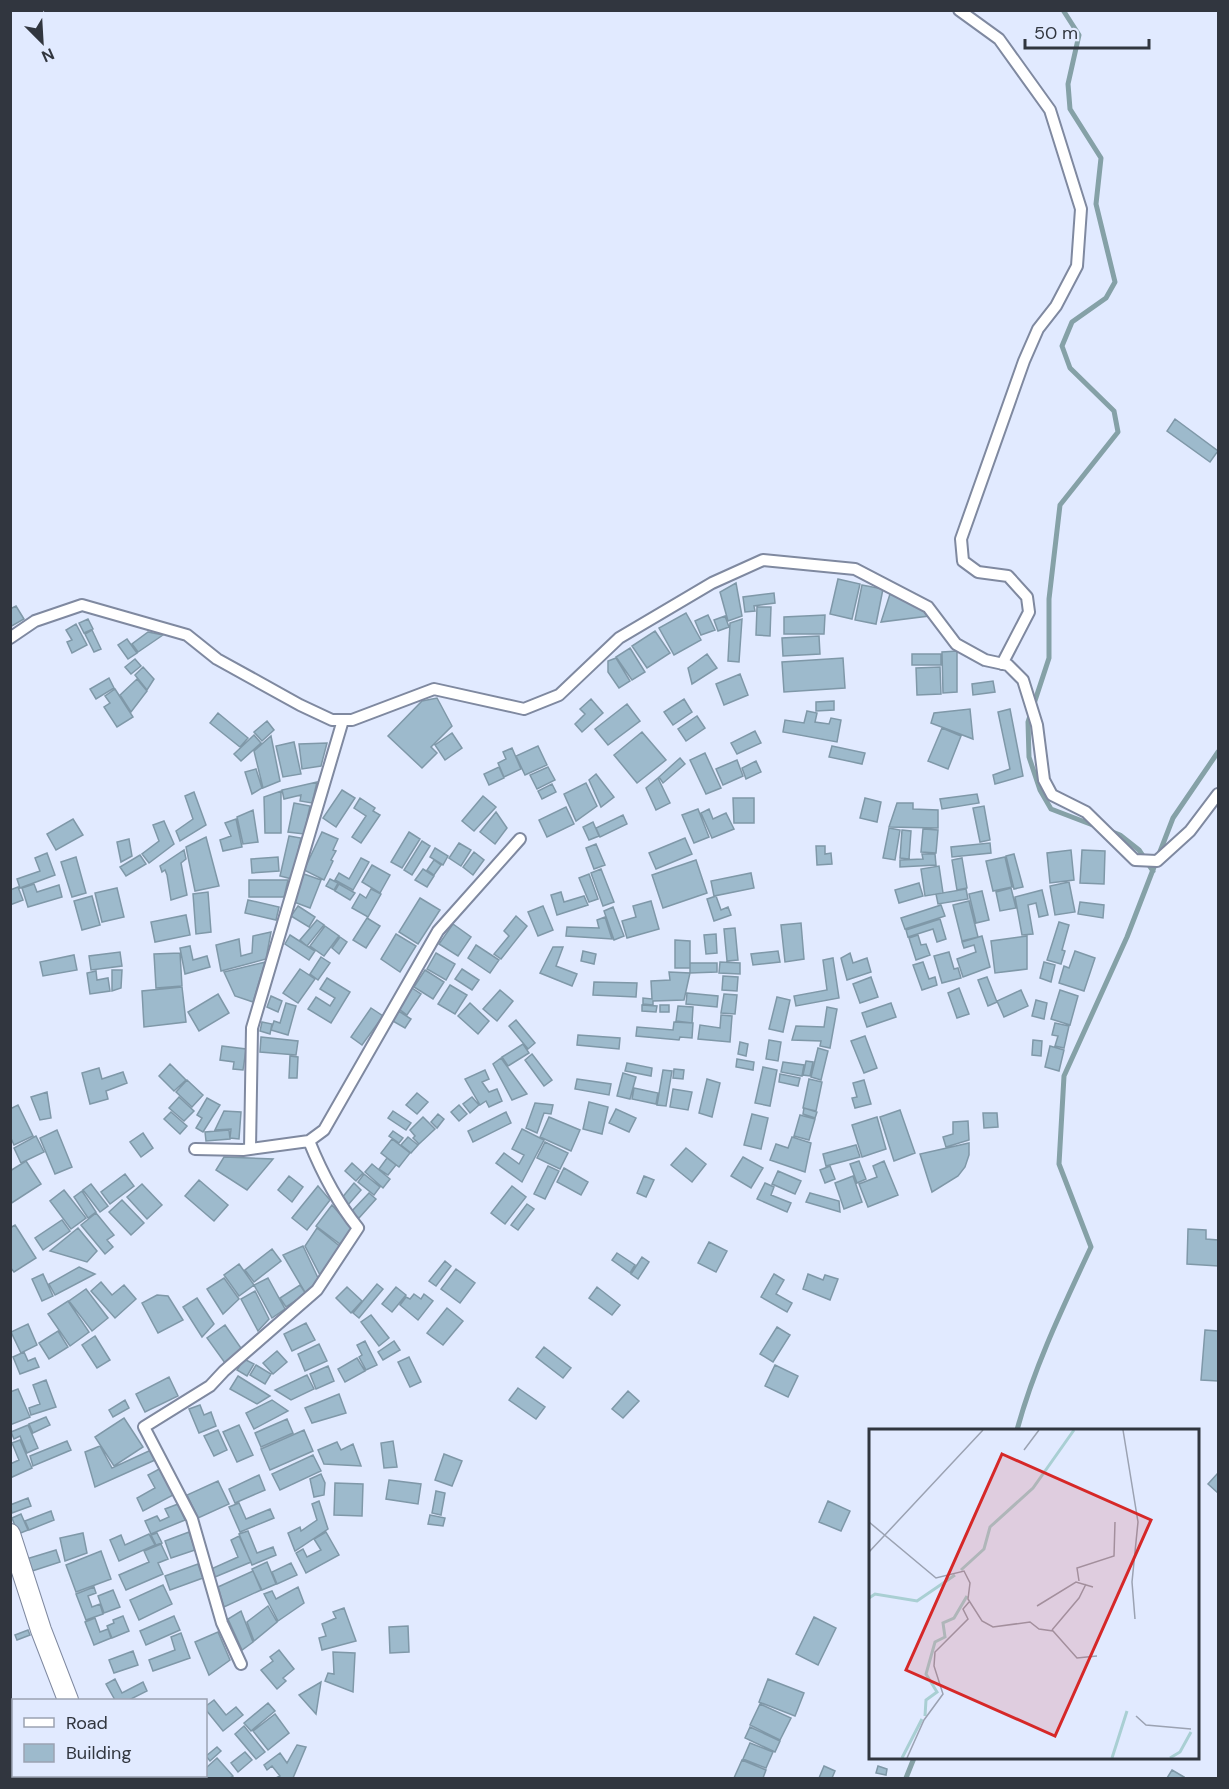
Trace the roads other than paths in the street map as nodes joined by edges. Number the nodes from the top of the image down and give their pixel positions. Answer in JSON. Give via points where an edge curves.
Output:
{"nodes":[{"id":1,"x":959,"y":10,"type":"edge"},
{"id":2,"x":10,"y":638,"type":"edge"},
{"id":3,"x":1002,"y":664,"type":"junction"},
{"id":4,"x":343,"y":720,"type":"junction"},
{"id":5,"x":1218,"y":794,"type":"edge"},
{"id":6,"x":520,"y":839,"type":"dead end"},
{"id":7,"x":309,"y":1141,"type":"junction"},
{"id":8,"x":195,"y":1149,"type":"dead end"},
{"id":9,"x":250,"y":1149,"type":"junction"},
{"id":10,"x":10,"y":1534,"type":"edge"},
{"id":11,"x":241,"y":1664,"type":"dead end"},
{"id":12,"x":67,"y":1699,"type":"edge"}],
"edges":[{"from":1,"to":3,"type":"lane","via":[[999,39],[1050,111],[1081,209],[1077,266],[1056,306],[1038,329],[1024,361],[960,539],[963,561],[978,572],[1008,576],[1027,597],[1029,612]]},
{"from":2,"to":4,"type":"lane","via":[[35,621],[82,605],[187,635],[217,659],[300,705],[332,720]]},
{"from":3,"to":4,"type":"lane","via":[[956,645],[928,607],[855,569],[763,560],[712,583],[619,638],[560,695],[524,710],[434,689]]},
{"from":3,"to":5,"type":"lane","via":[[1023,680],[1037,725],[1044,780],[1052,795],[1086,812],[1135,860],[1157,861],[1190,831]]},
{"from":4,"to":9,"type":"lane","via":[[252,1028]]},
{"from":6,"to":7,"type":"lane","via":[[438,931],[324,1130]]},
{"from":7,"to":9,"type":"lane"},
{"from":7,"to":11,"type":"lane","via":[[324,1179],[358,1228],[317,1290],[210,1386],[144,1427],[192,1519],[222,1623]]},
{"from":8,"to":9,"type":"lane"},
{"from":10,"to":12,"type":"street"}]}
